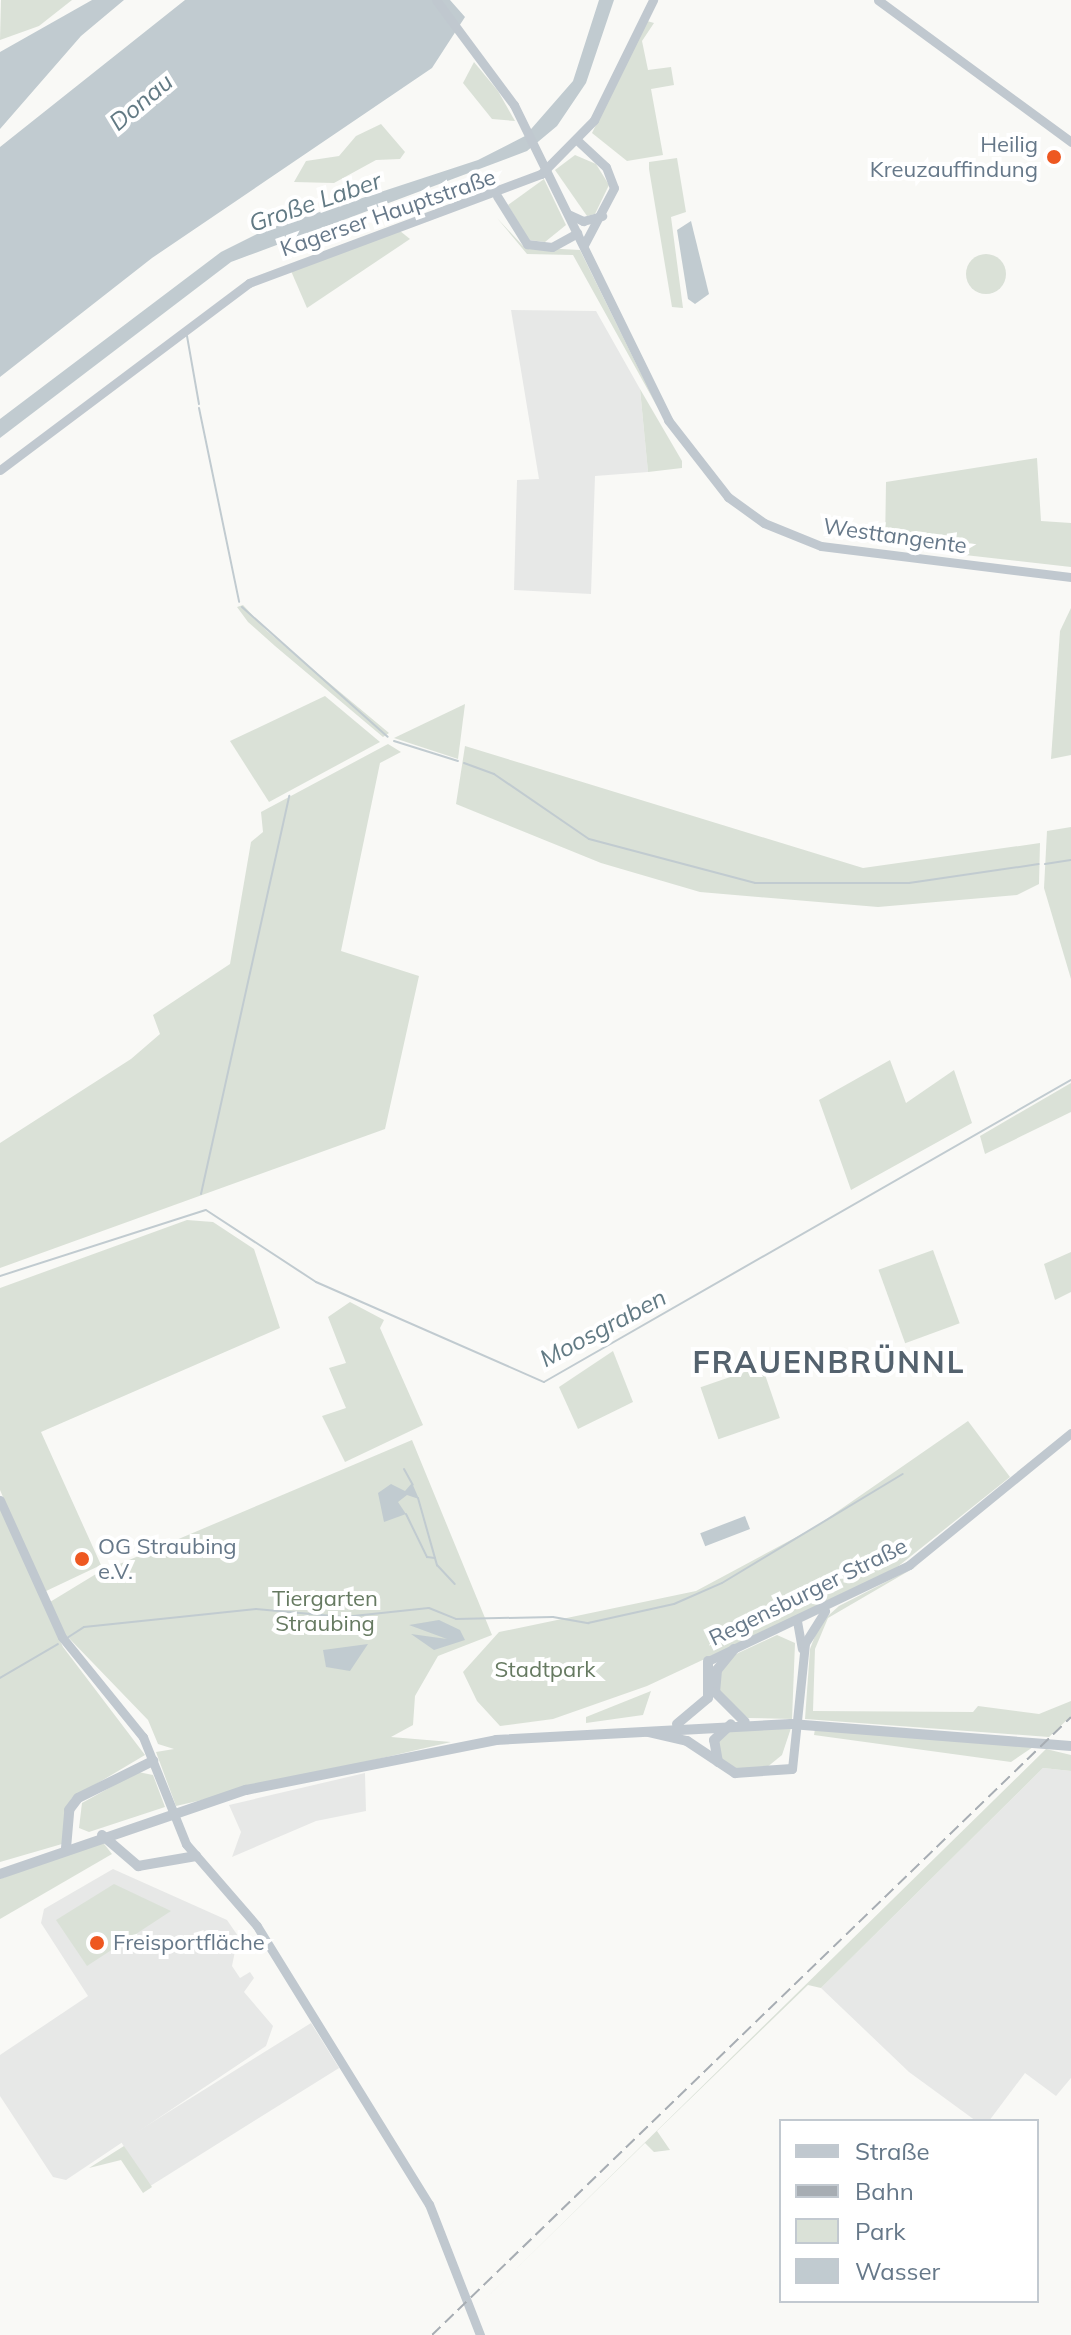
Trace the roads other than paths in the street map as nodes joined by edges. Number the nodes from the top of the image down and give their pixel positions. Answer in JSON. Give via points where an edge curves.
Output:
{"nodes":[{"id":1,"x":436,"y":0,"type":"edge"},
{"id":2,"x":653,"y":0,"type":"edge"},
{"id":3,"x":878,"y":0,"type":"edge"},
{"id":4,"x":578,"y":141,"type":"junction"},
{"id":5,"x":1071,"y":142,"type":"edge"},
{"id":6,"x":497,"y":196,"type":"junction"},
{"id":7,"x":567,"y":214,"type":"junction"},
{"id":8,"x":602,"y":216,"type":"junction"},
{"id":9,"x":577,"y":233,"type":"junction"},
{"id":10,"x":584,"y":246,"type":"junction"},
{"id":11,"x":0,"y":470,"type":"edge"},
{"id":12,"x":1071,"y":577,"type":"edge"},
{"id":13,"x":1071,"y":1433,"type":"edge"},
{"id":14,"x":0,"y":1500,"type":"edge"},
{"id":15,"x":834,"y":1604,"type":"junction"},
{"id":16,"x":797,"y":1621,"type":"junction"},
{"id":17,"x":808,"y":1633,"type":"junction"},
{"id":18,"x":734,"y":1649,"type":"junction"},
{"id":19,"x":803,"y":1655,"type":"junction"},
{"id":20,"x":708,"y":1661,"type":"junction"},
{"id":21,"x":717,"y":1670,"type":"junction"},
{"id":22,"x":746,"y":1723,"type":"junction"},
{"id":23,"x":731,"y":1724,"type":"junction"},
{"id":24,"x":674,"y":1725,"type":"junction"},
{"id":25,"x":614,"y":1729,"type":"junction"},
{"id":26,"x":1071,"y":1746,"type":"edge"},
{"id":27,"x":153,"y":1761,"type":"junction"},
{"id":28,"x":722,"y":1767,"type":"junction"},
{"id":29,"x":792,"y":1769,"type":"joint"},
{"id":30,"x":70,"y":1828,"type":"junction"},
{"id":31,"x":121,"y":1829,"type":"junction"},
{"id":32,"x":102,"y":1835,"type":"junction"},
{"id":33,"x":87,"y":1840,"type":"junction"},
{"id":34,"x":117,"y":1844,"type":"junction"},
{"id":35,"x":66,"y":1848,"type":"junction"},
{"id":36,"x":196,"y":1856,"type":"junction"},
{"id":37,"x":0,"y":1874,"type":"edge"},
{"id":38,"x":480,"y":2335,"type":"edge"}],
"edges":[{"from":1,"to":7,"type":"street","via":[[519,115]]},
{"from":2,"to":4,"type":"street","name":"Kagerser Hauptstraße"},
{"from":3,"to":5,"type":"street"},
{"from":4,"to":6,"type":"street","name":"Kagerser Hauptstraße","via":[[541,174]]},
{"from":4,"to":8,"type":"street","via":[[613,181],[612,204]]},
{"from":6,"to":9,"type":"street","via":[[510,228],[527,244],[552,247]]},
{"from":6,"to":11,"type":"street","name":"Kagerser Hauptstraße","via":[[315,254],[249,283]]},
{"from":7,"to":8,"type":"street","via":[[583,221]]},
{"from":7,"to":9,"type":"street","name":"Westtangente"},
{"from":8,"to":10,"type":"street"},
{"from":9,"to":10,"type":"street","name":"Westtangente"},
{"from":10,"to":12,"type":"street","name":"Westtangente","via":[[688,453],[728,497],[764,523],[841,550]]},
{"from":13,"to":15,"type":"street","name":"Regensburger Straße","via":[[918,1559]]},
{"from":14,"to":27,"type":"street","via":[[62,1637],[131,1717]]},
{"from":15,"to":16,"type":"street","name":"Regensburger Straße"},
{"from":15,"to":17,"type":"street"},
{"from":16,"to":17,"type":"street"},
{"from":16,"to":18,"type":"street","name":"Regensburger Straße"},
{"from":16,"to":19,"type":"street"},
{"from":17,"to":19,"type":"street"},
{"from":18,"to":20,"type":"street","name":"Regensburger Straße"},
{"from":18,"to":21,"type":"main road"},
{"from":19,"to":29,"type":"street"},
{"from":20,"to":21,"type":"main road"},
{"from":20,"to":24,"type":"main road","via":[[708,1698]]},
{"from":21,"to":22,"type":"main road","via":[[717,1698]]},
{"from":22,"to":23,"type":"main road"},
{"from":22,"to":26,"type":"main road"},
{"from":23,"to":24,"type":"main road"},
{"from":23,"to":28,"type":"main road","via":[[713,1743]]},
{"from":24,"to":25,"type":"main road"},
{"from":25,"to":28,"type":"main road","via":[[678,1738]]},
{"from":25,"to":31,"type":"main road","via":[[397,1757]]},
{"from":27,"to":30,"type":"main road","via":[[78,1798]]},
{"from":27,"to":36,"type":"street"},
{"from":28,"to":29,"type":"main road","via":[[741,1775]]},
{"from":30,"to":33,"type":"main road"},
{"from":30,"to":35,"type":"main road"},
{"from":31,"to":32,"type":"main road"},
{"from":31,"to":34,"type":"main road"},
{"from":32,"to":33,"type":"main road"},
{"from":32,"to":34,"type":"main road"},
{"from":33,"to":35,"type":"main road"},
{"from":34,"to":36,"type":"main road","via":[[126,1859],[145,1868]]},
{"from":35,"to":37,"type":"main road"},
{"from":36,"to":38,"type":"street","via":[[273,1951],[429,2204]]}]}
